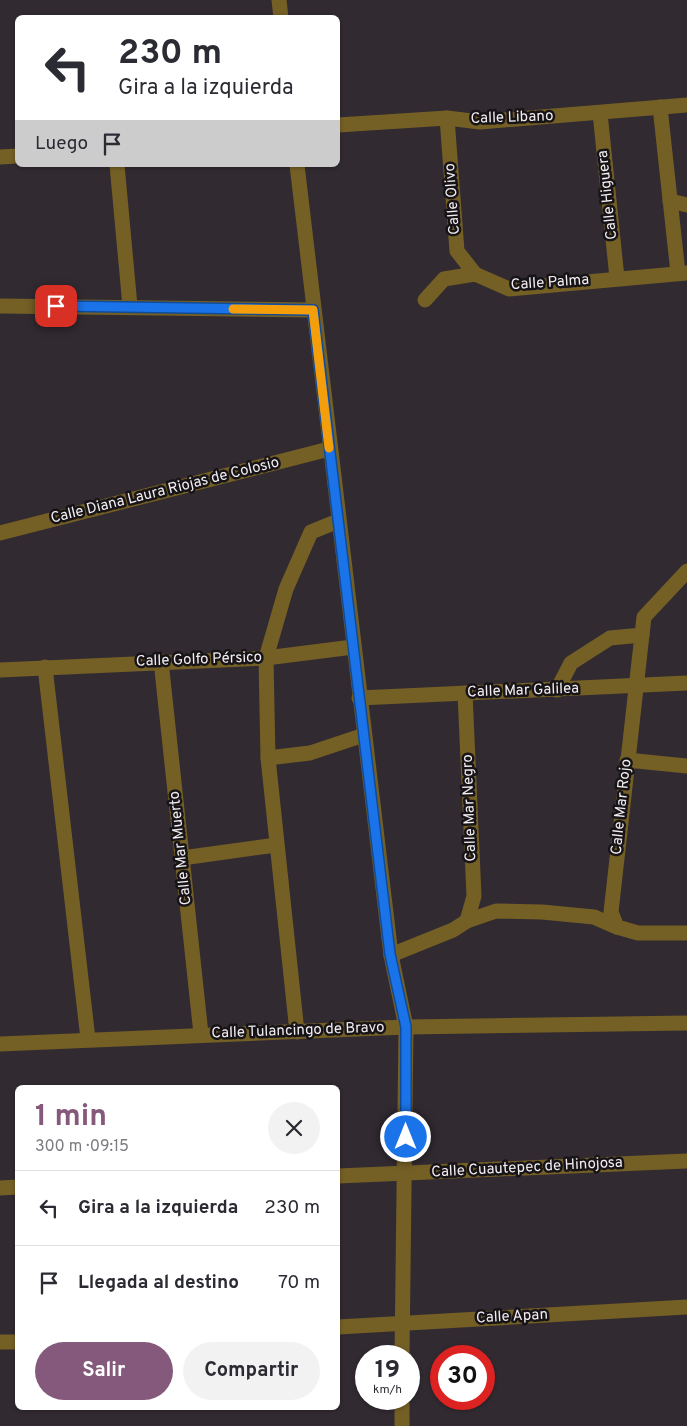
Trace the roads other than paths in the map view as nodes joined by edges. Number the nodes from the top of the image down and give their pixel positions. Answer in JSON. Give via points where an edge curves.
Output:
{"nodes":[{"id":1,"x":279,"y":0,"type":"edge"},
{"id":2,"x":281,"y":15,"type":"edge"},
{"id":3,"x":687,"y":105,"type":"edge"},
{"id":4,"x":660,"y":107,"type":"junction"},
{"id":5,"x":600,"y":113,"type":"junction"},
{"id":6,"x":447,"y":118,"type":"junction"},
{"id":7,"x":340,"y":125,"type":"edge"},
{"id":8,"x":15,"y":156,"type":"edge"},
{"id":9,"x":0,"y":157,"type":"edge"},
{"id":10,"x":117,"y":167,"type":"edge"},
{"id":11,"x":297,"y":167,"type":"edge"},
{"id":12,"x":670,"y":201,"type":"junction"},
{"id":13,"x":687,"y":205,"type":"edge"},
{"id":14,"x":683,"y":273,"type":"edge"},
{"id":15,"x":475,"y":274,"type":"junction"},
{"id":16,"x":617,"y":278,"type":"junction"},
{"id":17,"x":425,"y":300,"type":"dead end"},
{"id":18,"x":0,"y":306,"type":"edge"},
{"id":19,"x":130,"y":306,"type":"junction"},
{"id":20,"x":313,"y":310,"type":"junction"},
{"id":21,"x":329,"y":449,"type":"junction"},
{"id":22,"x":338,"y":521,"type":"junction"},
{"id":23,"x":0,"y":533,"type":"edge"},
{"id":24,"x":687,"y":571,"type":"edge"},
{"id":25,"x":642,"y":636,"type":"junction"},
{"id":26,"x":353,"y":648,"type":"junction"},
{"id":27,"x":266,"y":658,"type":"junction"},
{"id":28,"x":161,"y":661,"type":"junction"},
{"id":29,"x":45,"y":667,"type":"junction"},
{"id":30,"x":0,"y":670,"type":"edge"},
{"id":31,"x":687,"y":683,"type":"edge"},
{"id":32,"x":636,"y":686,"type":"junction"},
{"id":33,"x":557,"y":690,"type":"junction"},
{"id":34,"x":465,"y":694,"type":"junction"},
{"id":35,"x":359,"y":698,"type":"junction"},
{"id":36,"x":364,"y":734,"type":"junction"},
{"id":37,"x":268,"y":758,"type":"junction"},
{"id":38,"x":627,"y":760,"type":"junction"},
{"id":39,"x":687,"y":766,"type":"edge"},
{"id":40,"x":276,"y":845,"type":"junction"},
{"id":41,"x":182,"y":858,"type":"junction"},
{"id":42,"x":467,"y":921,"type":"junction"},
{"id":43,"x":617,"y":927,"type":"junction"},
{"id":44,"x":687,"y":933,"type":"edge"},
{"id":45,"x":390,"y":954,"type":"junction"},
{"id":46,"x":687,"y":1023,"type":"edge"},
{"id":47,"x":406,"y":1027,"type":"junction"},
{"id":48,"x":297,"y":1032,"type":"junction"},
{"id":49,"x":201,"y":1034,"type":"junction"},
{"id":50,"x":88,"y":1039,"type":"junction"},
{"id":51,"x":0,"y":1044,"type":"edge"},
{"id":52,"x":687,"y":1161,"type":"edge"},
{"id":53,"x":406,"y":1174,"type":"junction"},
{"id":54,"x":340,"y":1176,"type":"edge"},
{"id":55,"x":15,"y":1187,"type":"edge"},
{"id":56,"x":0,"y":1188,"type":"edge"},
{"id":57,"x":687,"y":1307,"type":"edge"},
{"id":58,"x":402,"y":1324,"type":"junction"},
{"id":59,"x":340,"y":1327,"type":"edge"},
{"id":60,"x":0,"y":1342,"type":"edge"},
{"id":61,"x":15,"y":1342,"type":"edge"},
{"id":62,"x":402,"y":1345,"type":"edge"},
{"id":63,"x":402,"y":1410,"type":"edge"},
{"id":64,"x":402,"y":1426,"type":"edge"}],
"edges":[{"from":1,"to":2,"type":"street"},
{"from":3,"to":4,"type":"street","name":"Calle Libano"},
{"from":4,"to":5,"type":"street","name":"Calle Libano"},
{"from":4,"to":12,"type":"street"},
{"from":5,"to":6,"type":"street","name":"Calle Libano","via":[[480,122]]},
{"from":5,"to":16,"type":"street","name":"Calle Higuera"},
{"from":6,"to":7,"type":"street","name":"Calle Libano"},
{"from":6,"to":15,"type":"street","name":"Calle Olivo","via":[[457,251]]},
{"from":8,"to":9,"type":"street"},
{"from":10,"to":19,"type":"street"},
{"from":11,"to":20,"type":"street"},
{"from":12,"to":13,"type":"street"},
{"from":12,"to":14,"type":"street"},
{"from":14,"to":16,"type":"street","name":"Calle Palma"},
{"from":15,"to":16,"type":"street","name":"Calle Palma","via":[[509,289]]},
{"from":15,"to":17,"type":"street","via":[[444,279]]},
{"from":18,"to":19,"type":"street"},
{"from":19,"to":20,"type":"street"},
{"from":20,"to":21,"type":"street"},
{"from":21,"to":22,"type":"street"},
{"from":21,"to":23,"type":"street","name":"Calle Diana Laura Riojas de Colosio"},
{"from":22,"to":26,"type":"street"},
{"from":22,"to":27,"type":"street","via":[[311,532],[286,588]]},
{"from":24,"to":25,"type":"street","name":"Calle Mar Rojo","via":[[644,617]]},
{"from":25,"to":32,"type":"street","name":"Calle Mar Rojo"},
{"from":25,"to":33,"type":"street","via":[[610,638],[571,663]]},
{"from":26,"to":27,"type":"street","name":"Calle Golfo Pérsico"},
{"from":26,"to":35,"type":"street"},
{"from":27,"to":28,"type":"street","name":"Calle Golfo Pérsico"},
{"from":27,"to":37,"type":"street"},
{"from":28,"to":29,"type":"street","name":"Calle Golfo Pérsico"},
{"from":28,"to":41,"type":"street","name":"Calle Mar Muerto"},
{"from":29,"to":30,"type":"street","name":"Calle Golfo Pérsico"},
{"from":29,"to":50,"type":"street"},
{"from":31,"to":32,"type":"street","name":"Calle Mar Galilea"},
{"from":32,"to":33,"type":"street","name":"Calle Mar Galilea"},
{"from":32,"to":38,"type":"street","name":"Calle Mar Rojo"},
{"from":33,"to":34,"type":"street","name":"Calle Mar Galilea"},
{"from":34,"to":35,"type":"street","name":"Calle Mar Galilea"},
{"from":34,"to":42,"type":"street","name":"Calle Mar Negro","via":[[474,896]]},
{"from":35,"to":36,"type":"street"},
{"from":36,"to":37,"type":"street","via":[[310,752]]},
{"from":36,"to":45,"type":"street"},
{"from":37,"to":40,"type":"street"},
{"from":38,"to":39,"type":"street"},
{"from":38,"to":43,"type":"street","name":"Calle Mar Rojo","via":[[611,912]]},
{"from":40,"to":41,"type":"street"},
{"from":40,"to":48,"type":"street"},
{"from":41,"to":49,"type":"street","name":"Calle Mar Muerto"},
{"from":42,"to":43,"type":"street","via":[[496,911],[542,912],[594,917]]},
{"from":42,"to":45,"type":"street","via":[[453,930]]},
{"from":43,"to":44,"type":"street","via":[[638,933]]},
{"from":45,"to":47,"type":"street"},
{"from":46,"to":47,"type":"street","name":"Calle Tulancingo de Bravo"},
{"from":47,"to":48,"type":"street","name":"Calle Tulancingo de Bravo"},
{"from":47,"to":53,"type":"street"},
{"from":48,"to":49,"type":"street","name":"Calle Tulancingo de Bravo"},
{"from":49,"to":50,"type":"street","name":"Calle Tulancingo de Bravo"},
{"from":50,"to":51,"type":"street","name":"Calle Tulancingo de Bravo"},
{"from":52,"to":53,"type":"street","name":"Calle Cuautepec de Hinojosa"},
{"from":53,"to":54,"type":"street","name":"Calle Cuautepec de Hinojosa"},
{"from":53,"to":58,"type":"street"},
{"from":55,"to":56,"type":"street"},
{"from":57,"to":58,"type":"street","name":"Calle Apan"},
{"from":58,"to":59,"type":"street","name":"Calle Apan"},
{"from":58,"to":62,"type":"street"},
{"from":60,"to":61,"type":"street"},
{"from":63,"to":64,"type":"street"}]}
